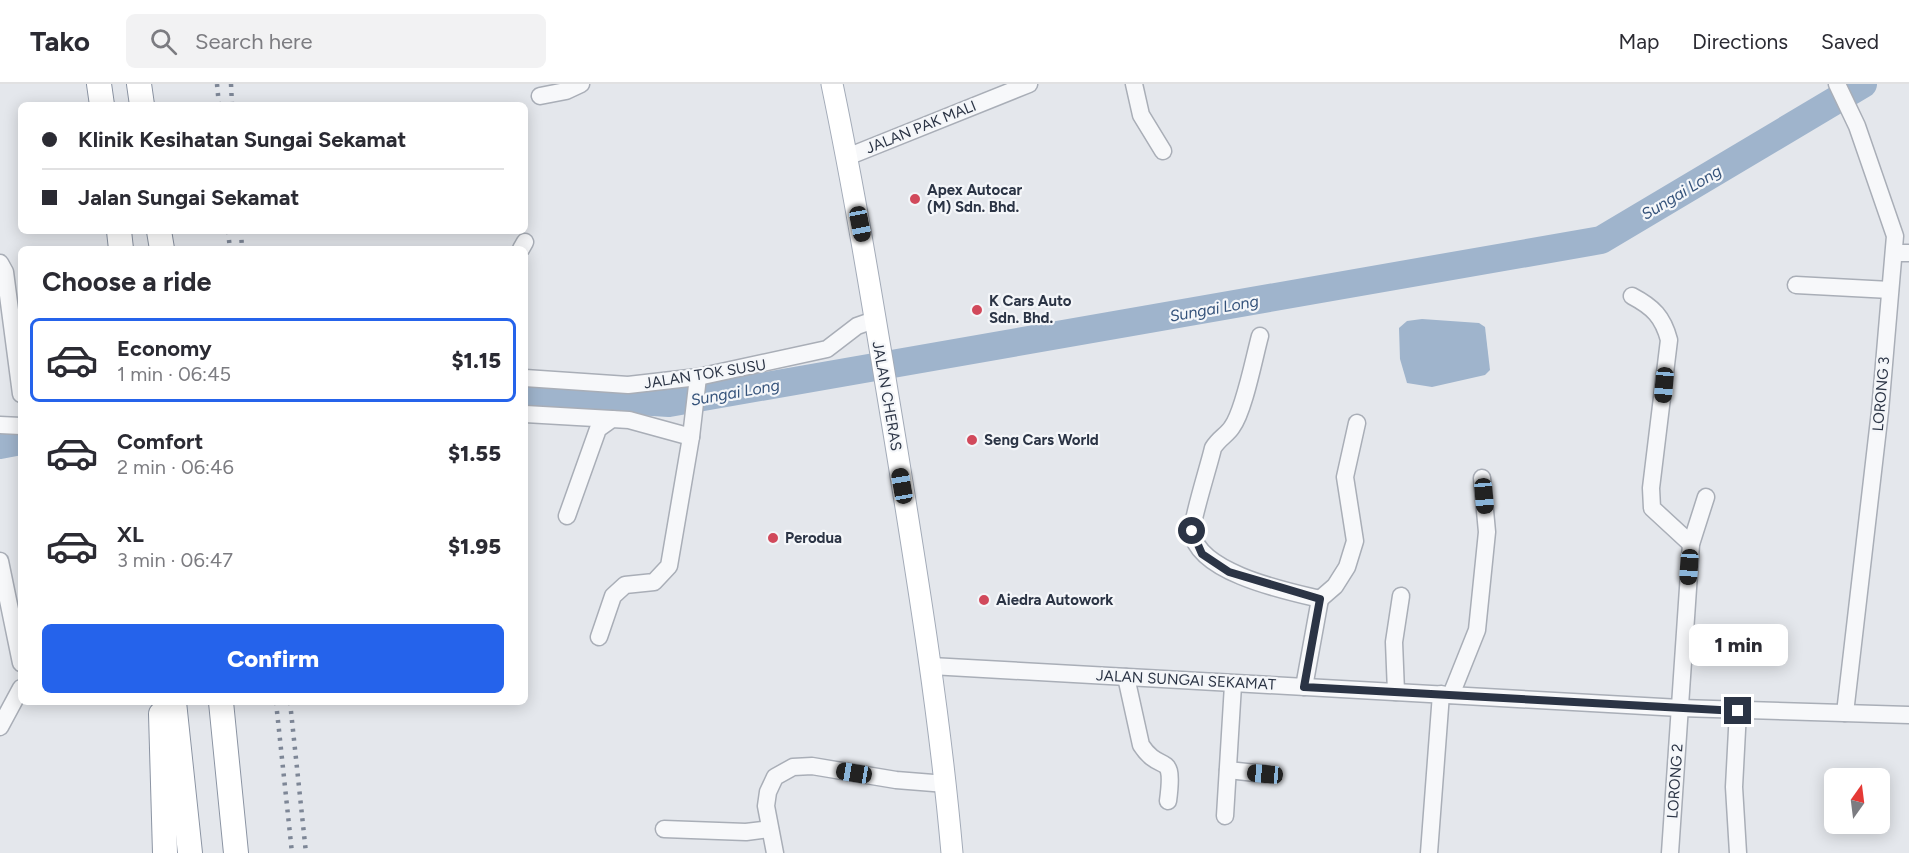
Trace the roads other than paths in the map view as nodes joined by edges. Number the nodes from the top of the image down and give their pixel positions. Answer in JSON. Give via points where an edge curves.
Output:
{"nodes":[{"id":1,"x":99,"y":84,"type":"edge"},
{"id":2,"x":139,"y":84,"type":"edge"},
{"id":3,"x":581,"y":84,"type":"edge"},
{"id":4,"x":832,"y":84,"type":"edge"},
{"id":5,"x":1029,"y":84,"type":"edge"},
{"id":6,"x":1134,"y":84,"type":"edge"},
{"id":7,"x":1837,"y":84,"type":"edge"},
{"id":8,"x":540,"y":96,"type":"dead end"},
{"id":9,"x":102,"y":102,"type":"edge"},
{"id":10,"x":142,"y":102,"type":"edge"},
{"id":11,"x":1163,"y":152,"type":"dead end"},
{"id":12,"x":847,"y":157,"type":"junction"},
{"id":13,"x":1901,"y":253,"type":"edge"},
{"id":14,"x":0,"y":263,"type":"edge"},
{"id":15,"x":1796,"y":285,"type":"dead end"},
{"id":16,"x":1890,"y":290,"type":"junction"},
{"id":17,"x":1632,"y":296,"type":"dead end"},
{"id":18,"x":874,"y":320,"type":"junction"},
{"id":19,"x":1260,"y":336,"type":"dead end"},
{"id":20,"x":18,"y":371,"type":"edge"},
{"id":21,"x":528,"y":378,"type":"edge"},
{"id":22,"x":698,"y":382,"type":"junction"},
{"id":23,"x":528,"y":414,"type":"edge"},
{"id":24,"x":612,"y":419,"type":"junction"},
{"id":25,"x":1357,"y":423,"type":"dead end"},
{"id":26,"x":0,"y":425,"type":"edge"},
{"id":27,"x":18,"y":426,"type":"edge"},
{"id":28,"x":692,"y":433,"type":"junction"},
{"id":29,"x":1482,"y":478,"type":"dead end"},
{"id":30,"x":1706,"y":497,"type":"dead end"},
{"id":31,"x":567,"y":516,"type":"dead end"},
{"id":32,"x":1691,"y":544,"type":"junction"},
{"id":33,"x":0,"y":561,"type":"edge"},
{"id":34,"x":1401,"y":596,"type":"dead end"},
{"id":35,"x":1320,"y":599,"type":"junction"},
{"id":36,"x":599,"y":637,"type":"dead end"},
{"id":37,"x":18,"y":648,"type":"edge"},
{"id":38,"x":931,"y":666,"type":"junction"},
{"id":39,"x":1126,"y":677,"type":"junction"},
{"id":40,"x":1233,"y":685,"type":"junction"},
{"id":41,"x":1304,"y":687,"type":"junction"},
{"id":42,"x":1396,"y":692,"type":"junction"},
{"id":43,"x":18,"y":694,"type":"edge"},
{"id":44,"x":1446,"y":694,"type":"junction"},
{"id":45,"x":162,"y":705,"type":"edge"},
{"id":46,"x":174,"y":705,"type":"edge"},
{"id":47,"x":220,"y":705,"type":"edge"},
{"id":48,"x":1680,"y":708,"type":"junction"},
{"id":49,"x":1738,"y":711,"type":"junction"},
{"id":50,"x":1845,"y":713,"type":"junction"},
{"id":51,"x":1909,"y":715,"type":"edge"},
{"id":52,"x":0,"y":727,"type":"edge"},
{"id":53,"x":1228,"y":770,"type":"junction"},
{"id":54,"x":1265,"y":774,"type":"dead end"},
{"id":55,"x":946,"y":784,"type":"junction"},
{"id":56,"x":1168,"y":801,"type":"dead end"},
{"id":57,"x":1225,"y":816,"type":"dead end"},
{"id":58,"x":664,"y":829,"type":"dead end"},
{"id":59,"x":770,"y":829,"type":"junction"},
{"id":60,"x":165,"y":853,"type":"edge"},
{"id":61,"x":190,"y":853,"type":"edge"},
{"id":62,"x":236,"y":853,"type":"edge"},
{"id":63,"x":775,"y":853,"type":"edge"},
{"id":64,"x":952,"y":853,"type":"edge"},
{"id":65,"x":1429,"y":853,"type":"edge"},
{"id":66,"x":1670,"y":853,"type":"edge"},
{"id":67,"x":1738,"y":853,"type":"edge"}],
"edges":[{"from":1,"to":9,"type":"highway"},
{"from":2,"to":10,"type":"highway"},
{"from":3,"to":8,"type":"street"},
{"from":4,"to":12,"type":"main road","name":"JALAN CHERAS"},
{"from":5,"to":12,"type":"street","name":"JALAN PAK MALI"},
{"from":6,"to":11,"type":"street","via":[[1141,114]]},
{"from":7,"to":13,"type":"street","name":"LORONG 3","via":[[1857,126]]},
{"from":12,"to":18,"type":"main road","name":"JALAN CHERAS"},
{"from":13,"to":16,"type":"street","name":"LORONG 3"},
{"from":14,"to":20,"type":"street","via":[[5,272]]},
{"from":15,"to":16,"type":"street"},
{"from":16,"to":50,"type":"street","name":"LORONG 3"},
{"from":17,"to":32,"type":"street","via":[[1650,306],[1664,322],[1669,340],[1651,488],[1652,508]]},
{"from":18,"to":22,"type":"street","name":"JALAN TOK SUSU","via":[[856,326],[827,349]]},
{"from":18,"to":38,"type":"main road","name":"JALAN CHERAS"},
{"from":19,"to":35,"type":"street","via":[[1238,414],[1232,428],[1219,437],[1213,448],[1192,531],[1202,554],[1229,572]]},
{"from":21,"to":22,"type":"street","name":"JALAN TOK SUSU","via":[[628,385]]},
{"from":22,"to":28,"type":"street"},
{"from":23,"to":24,"type":"street"},
{"from":24,"to":28,"type":"street"},
{"from":24,"to":31,"type":"street","via":[[598,429]]},
{"from":25,"to":35,"type":"street","via":[[1345,477],[1355,542],[1347,567],[1335,586]]},
{"from":26,"to":27,"type":"street"},
{"from":28,"to":36,"type":"street","via":[[669,566],[654,582],[625,585],[613,596]]},
{"from":29,"to":44,"type":"street","via":[[1487,532],[1477,630]]},
{"from":30,"to":32,"type":"street","name":"LORONG 2"},
{"from":32,"to":48,"type":"street","name":"LORONG 2"},
{"from":33,"to":37,"type":"street"},
{"from":34,"to":42,"type":"street","via":[[1394,642]]},
{"from":35,"to":41,"type":"street"},
{"from":38,"to":39,"type":"street","name":"JALAN SUNGAI SEKAMAT"},
{"from":38,"to":55,"type":"main road","name":"JALAN CHERAS"},
{"from":39,"to":40,"type":"street","name":"JALAN SUNGAI SEKAMAT"},
{"from":39,"to":56,"type":"street","via":[[1141,745],[1147,754],[1166,764],[1172,774]]},
{"from":40,"to":41,"type":"street","name":"JALAN SUNGAI SEKAMAT"},
{"from":40,"to":53,"type":"street"},
{"from":41,"to":42,"type":"street","name":"JALAN SUNGAI SEKAMAT"},
{"from":42,"to":44,"type":"street","name":"JALAN SUNGAI SEKAMAT"},
{"from":43,"to":52,"type":"street"},
{"from":44,"to":48,"type":"street","name":"JALAN SUNGAI SEKAMAT"},
{"from":44,"to":65,"type":"street"},
{"from":45,"to":60,"type":"highway"},
{"from":46,"to":61,"type":"highway"},
{"from":47,"to":62,"type":"highway"},
{"from":48,"to":49,"type":"street","name":"JALAN SUNGAI SEKAMAT"},
{"from":48,"to":66,"type":"street","name":"LORONG 2"},
{"from":49,"to":50,"type":"street","name":"JALAN SUNGAI SEKAMAT"},
{"from":49,"to":67,"type":"street","via":[[1734,787]]},
{"from":50,"to":51,"type":"street","name":"JALAN SUNGAI SEKAMAT"},
{"from":53,"to":54,"type":"street"},
{"from":53,"to":57,"type":"street"},
{"from":55,"to":59,"type":"street","via":[[812,766],[793,767],[775,777],[768,792]]},
{"from":55,"to":64,"type":"main road","name":"JALAN CHERAS"},
{"from":58,"to":59,"type":"street"},
{"from":59,"to":63,"type":"street"}]}
